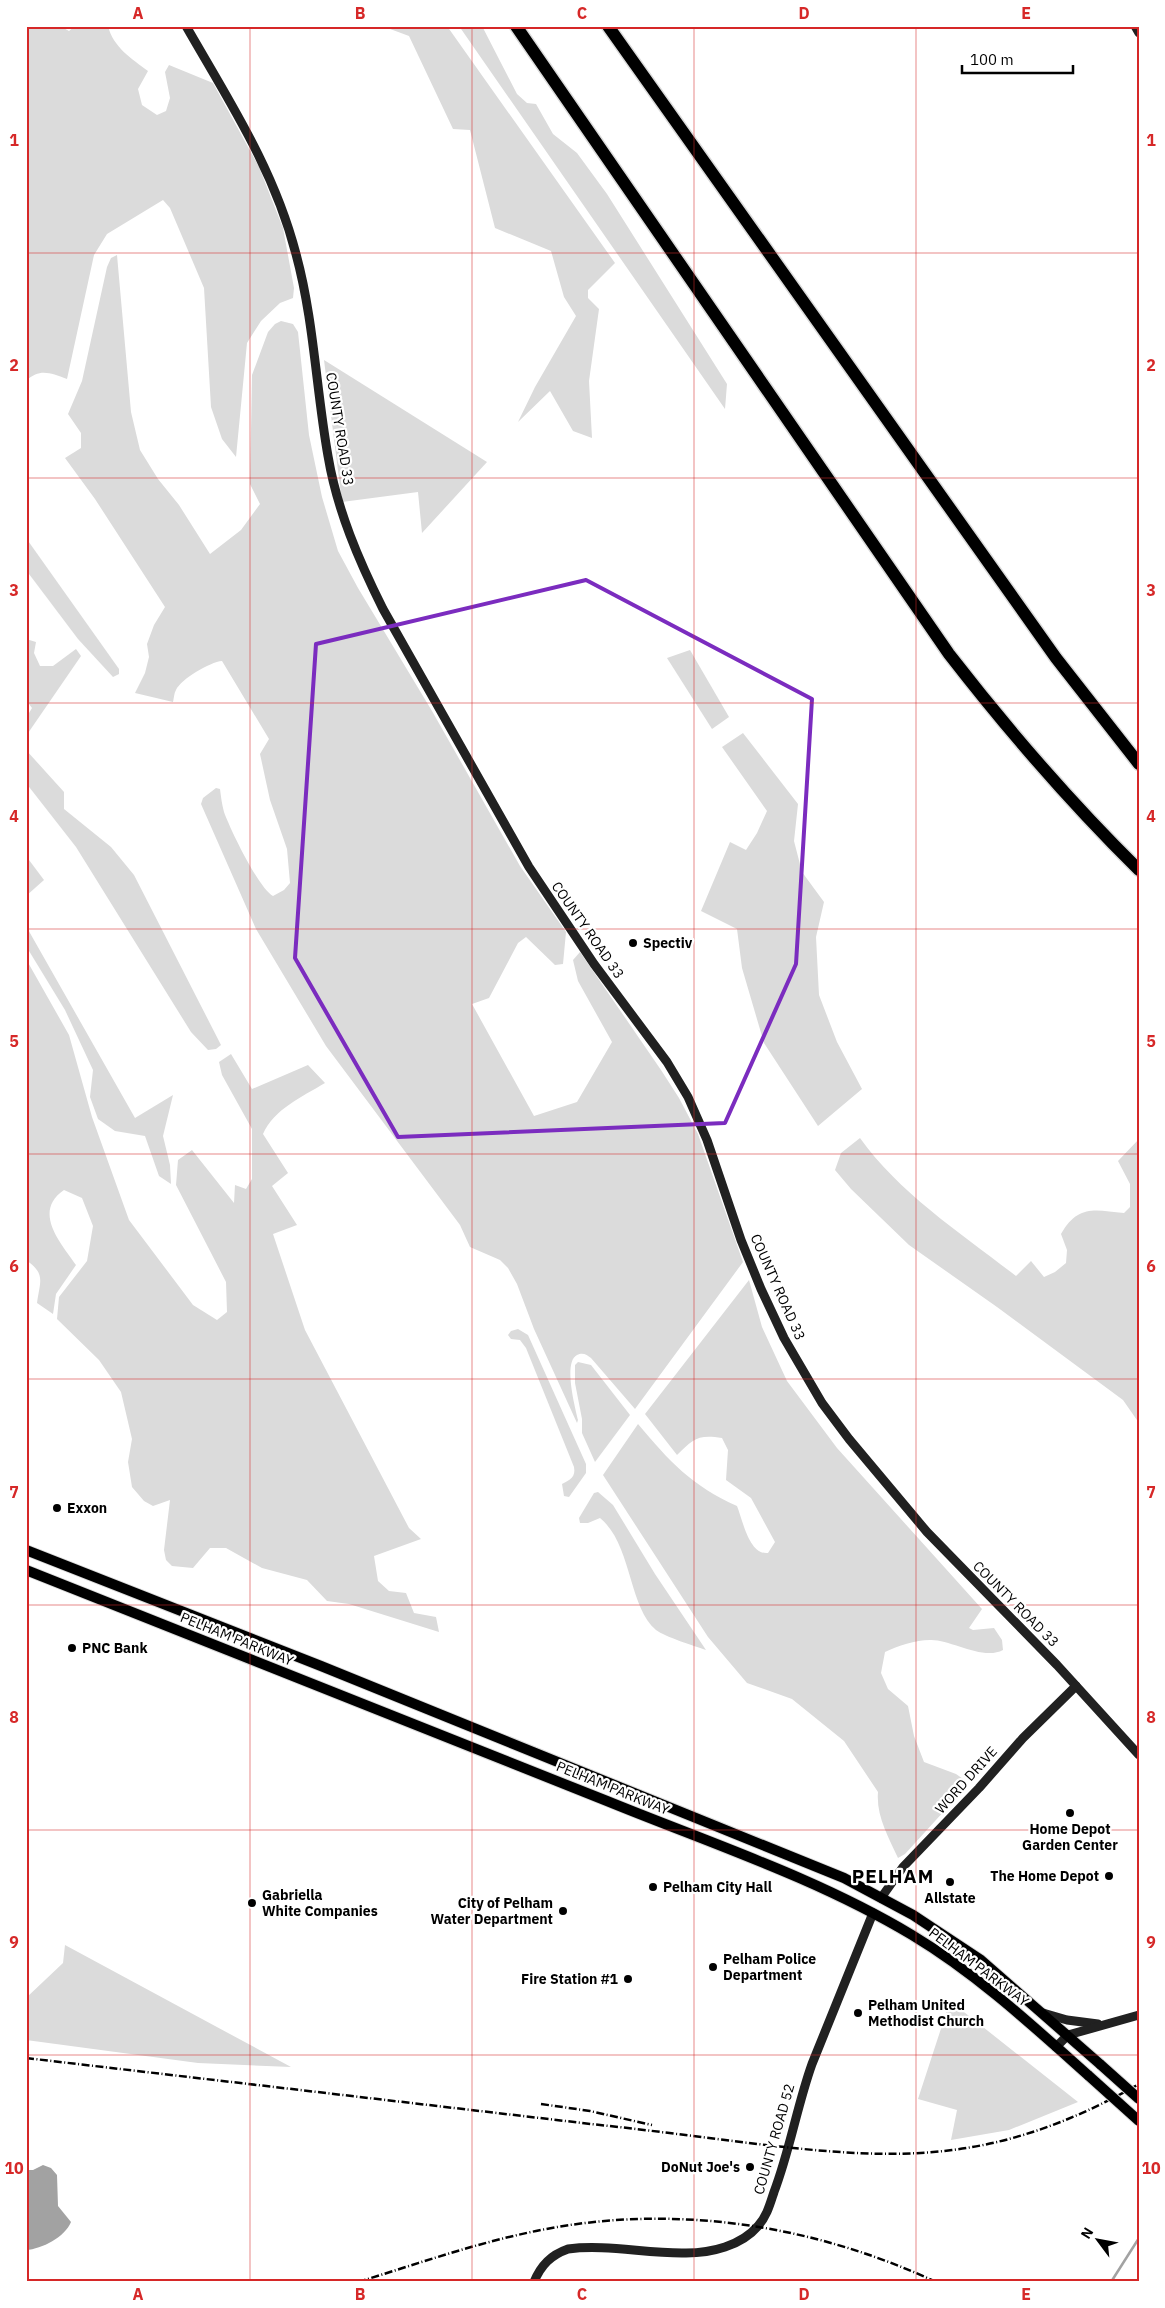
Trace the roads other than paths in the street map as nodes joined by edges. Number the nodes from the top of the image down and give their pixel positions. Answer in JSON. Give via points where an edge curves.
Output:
{"nodes":[{"id":1,"x":186,"y":26,"type":"edge"},
{"id":2,"x":516,"y":26,"type":"edge"},
{"id":3,"x":608,"y":26,"type":"edge"},
{"id":4,"x":1134,"y":26,"type":"edge"},
{"id":5,"x":1139,"y":33,"type":"edge"},
{"id":6,"x":1139,"y":764,"type":"edge"},
{"id":7,"x":1139,"y":870,"type":"edge"},
{"id":8,"x":26,"y":1550,"type":"edge"},
{"id":9,"x":63,"y":1565,"type":"junction"},
{"id":10,"x":26,"y":1570,"type":"edge"},
{"id":11,"x":56,"y":1581,"type":"junction"},
{"id":12,"x":144,"y":1597,"type":"junction"},
{"id":13,"x":137,"y":1614,"type":"junction"},
{"id":14,"x":242,"y":1636,"type":"junction"},
{"id":15,"x":235,"y":1653,"type":"junction"},
{"id":16,"x":1076,"y":1686,"type":"junction"},
{"id":17,"x":439,"y":1714,"type":"junction"},
{"id":18,"x":435,"y":1731,"type":"junction"},
{"id":19,"x":1139,"y":1755,"type":"edge"},
{"id":20,"x":616,"y":1785,"type":"junction"},
{"id":21,"x":607,"y":1801,"type":"junction"},
{"id":22,"x":716,"y":1824,"type":"junction"},
{"id":23,"x":703,"y":1839,"type":"junction"},
{"id":24,"x":881,"y":1898,"type":"junction"},
{"id":25,"x":873,"y":1913,"type":"junction"},
{"id":26,"x":1042,"y":2013,"type":"junction"},
{"id":27,"x":1139,"y":2015,"type":"edge"},
{"id":28,"x":1111,"y":2023,"type":"junction"},
{"id":29,"x":1068,"y":2035,"type":"junction"},
{"id":30,"x":1056,"y":2047,"type":"junction"},
{"id":31,"x":1139,"y":2099,"type":"edge"},
{"id":32,"x":1139,"y":2121,"type":"edge"},
{"id":33,"x":534,"y":2282,"type":"edge"}],
"edges":[{"from":1,"to":16,"type":"street","name":"COUNTY ROAD 33","via":[[247,130],[285,217],[305,292],[335,489],[359,559],[383,609],[529,868],[688,1097],[764,1297],[822,1403],[927,1532]]},
{"from":2,"to":7,"type":"highway","via":[[949,654],[1041,767]]},
{"from":3,"to":6,"type":"highway","via":[[1056,658]]},
{"from":4,"to":5,"type":"street"},
{"from":8,"to":9,"type":"main road","name":"PELHAM PARKWAY"},
{"from":9,"to":11,"type":"main road"},
{"from":9,"to":12,"type":"main road","name":"PELHAM PARKWAY"},
{"from":10,"to":11,"type":"main road","name":"PELHAM PARKWAY"},
{"from":11,"to":13,"type":"main road","name":"PELHAM PARKWAY"},
{"from":12,"to":13,"type":"main road"},
{"from":12,"to":14,"type":"main road","name":"PELHAM PARKWAY"},
{"from":13,"to":15,"type":"main road","name":"PELHAM PARKWAY"},
{"from":14,"to":15,"type":"main road"},
{"from":14,"to":17,"type":"main road","name":"PELHAM PARKWAY"},
{"from":15,"to":18,"type":"main road","name":"PELHAM PARKWAY"},
{"from":16,"to":19,"type":"street","name":"COUNTY ROAD 33"},
{"from":16,"to":24,"type":"street","name":"WORD DRIVE","via":[[903,1867]]},
{"from":17,"to":18,"type":"main road"},
{"from":17,"to":20,"type":"main road","name":"PELHAM PARKWAY"},
{"from":18,"to":21,"type":"main road","name":"PELHAM PARKWAY"},
{"from":20,"to":21,"type":"main road"},
{"from":20,"to":22,"type":"main road","name":"PELHAM PARKWAY"},
{"from":21,"to":23,"type":"main road","name":"PELHAM PARKWAY"},
{"from":22,"to":23,"type":"main road"},
{"from":22,"to":24,"type":"main road","name":"PELHAM PARKWAY","via":[[844,1878]]},
{"from":23,"to":25,"type":"main road","name":"PELHAM PARKWAY"},
{"from":24,"to":25,"type":"main road"},
{"from":24,"to":26,"type":"main road","name":"PELHAM PARKWAY","via":[[966,1949]]},
{"from":25,"to":30,"type":"main road","name":"PELHAM PARKWAY","via":[[969,1974]]},
{"from":25,"to":33,"type":"street","name":"COUNTY ROAD 52","via":[[812,2064],[781,2173],[758,2226],[730,2245],[701,2253],[568,2249],[544,2263]]},
{"from":26,"to":28,"type":"street","via":[[1090,2024]]},
{"from":26,"to":29,"type":"main road","name":"PELHAM PARKWAY"},
{"from":27,"to":28,"type":"street"},
{"from":28,"to":29,"type":"street"},
{"from":29,"to":30,"type":"street"},
{"from":29,"to":31,"type":"main road","name":"PELHAM PARKWAY","bridge":true},
{"from":30,"to":32,"type":"main road","name":"PELHAM PARKWAY","bridge":true}]}
